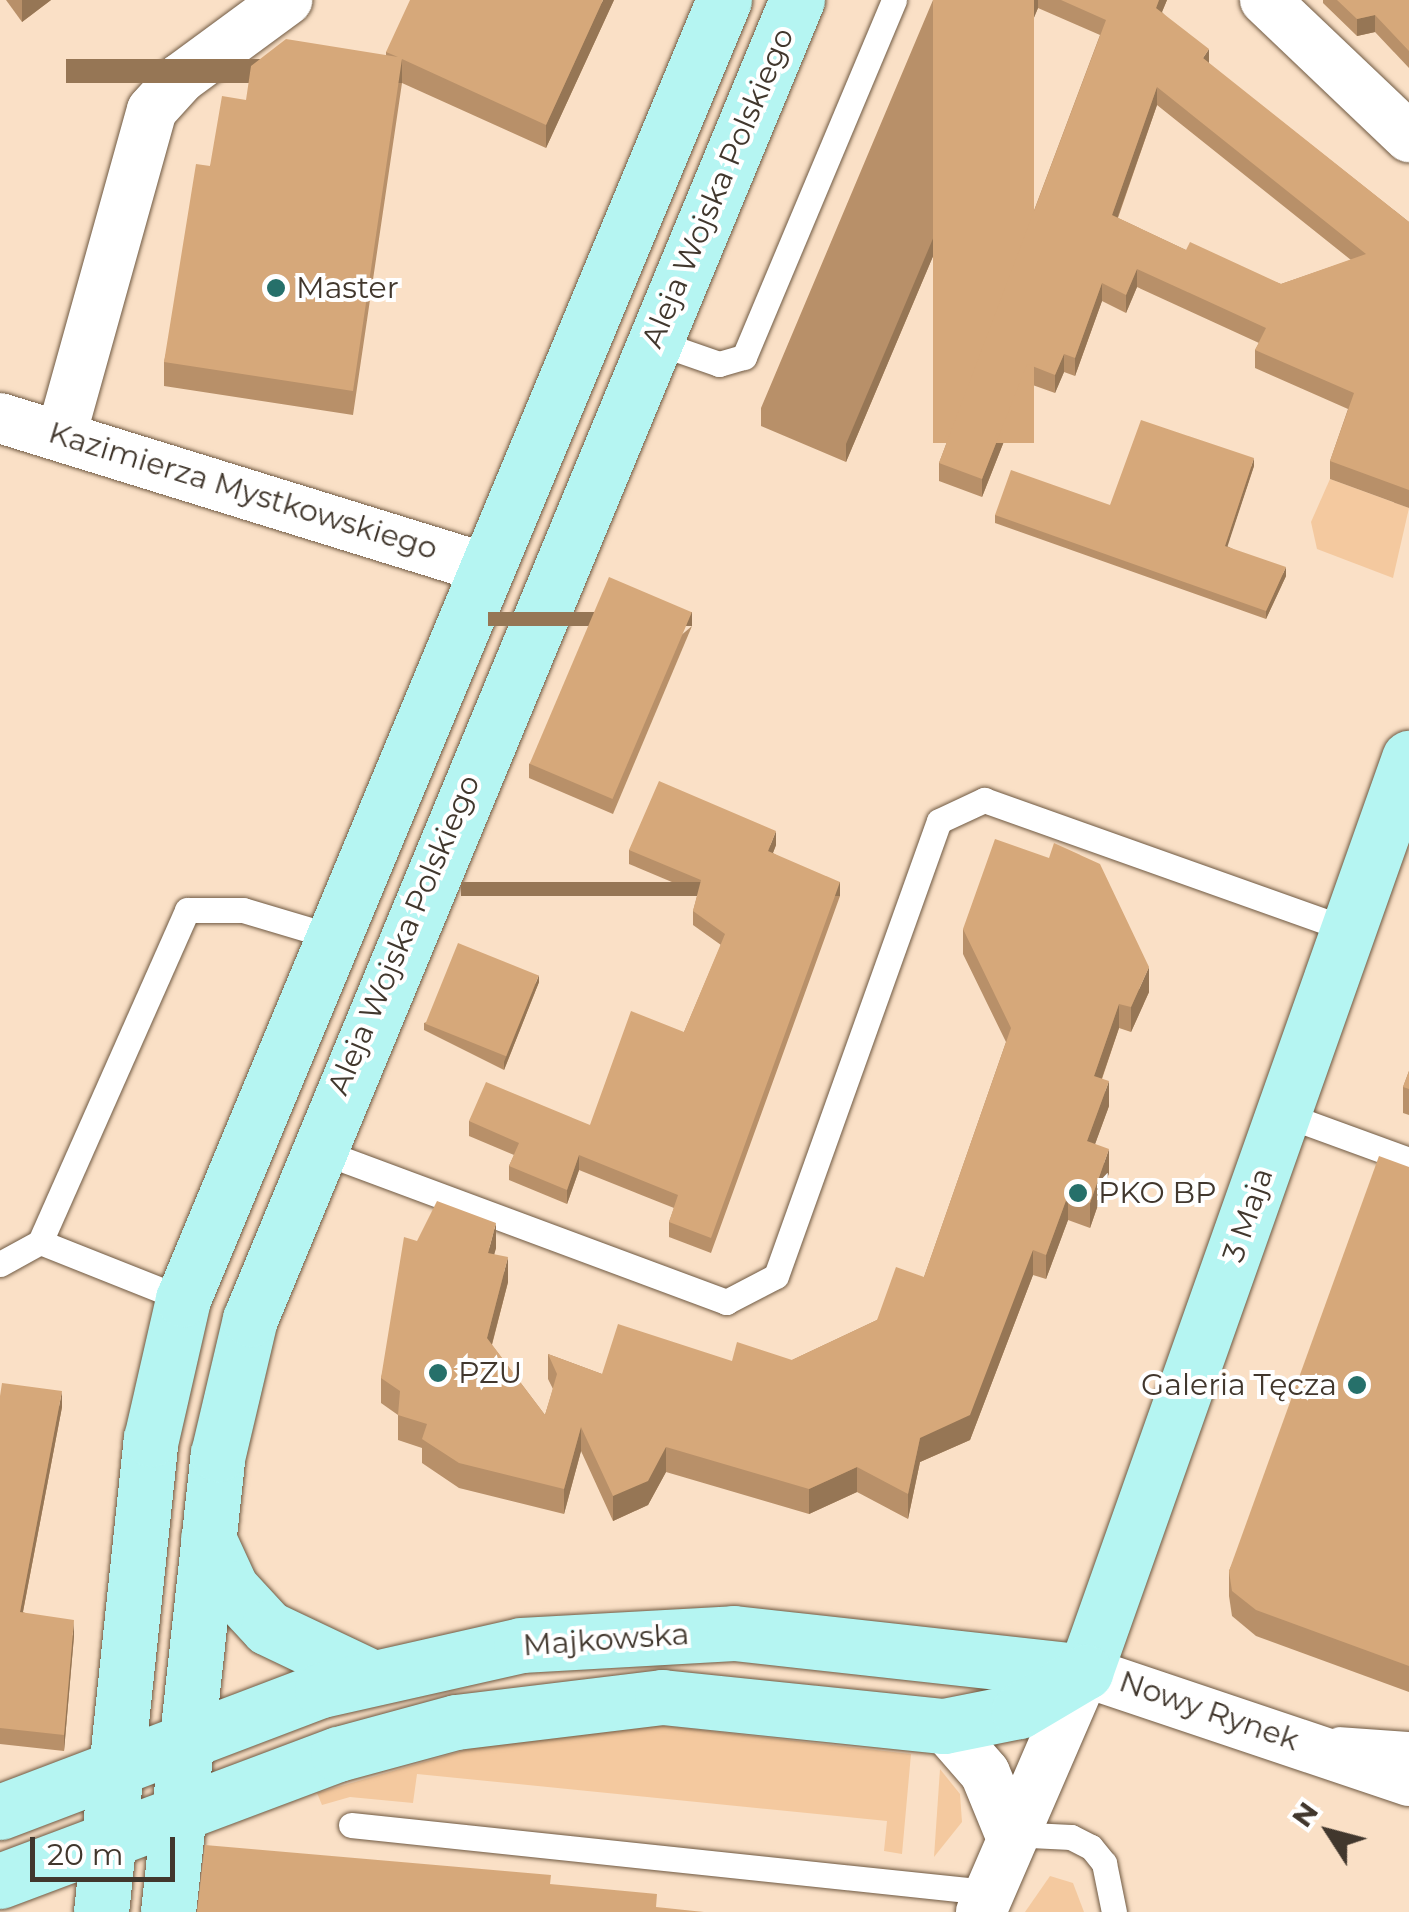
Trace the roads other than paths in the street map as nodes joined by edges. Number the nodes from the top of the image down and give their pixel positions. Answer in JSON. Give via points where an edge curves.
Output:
{"nodes":[{"id":1,"x":288,"y":0,"type":"edge"},
{"id":2,"x":724,"y":0,"type":"edge"},
{"id":3,"x":797,"y":0,"type":"edge"},
{"id":4,"x":894,"y":0,"type":"edge"},
{"id":5,"x":1266,"y":0,"type":"edge"},
{"id":6,"x":1409,"y":136,"type":"edge"},
{"id":7,"x":654,"y":341,"type":"junction"},
{"id":8,"x":0,"y":418,"type":"edge"},
{"id":9,"x":62,"y":432,"type":"junction"},
{"id":10,"x":485,"y":568,"type":"junction"},
{"id":11,"x":1409,"y":758,"type":"edge"},
{"id":12,"x":1349,"y":930,"type":"junction"},
{"id":13,"x":330,"y":936,"type":"junction"},
{"id":14,"x":1283,"y":1114,"type":"junction"},
{"id":15,"x":314,"y":1148,"type":"junction"},
{"id":16,"x":1409,"y":1160,"type":"edge"},
{"id":17,"x":40,"y":1242,"type":"junction"},
{"id":18,"x":0,"y":1264,"type":"edge"},
{"id":19,"x":183,"y":1299,"type":"junction"},
{"id":20,"x":208,"y":1538,"type":"junction"},
{"id":21,"x":1084,"y":1672,"type":"junction"},
{"id":22,"x":369,"y":1676,"type":"junction"},
{"id":23,"x":944,"y":1726,"type":"junction"},
{"id":24,"x":1282,"y":1734,"type":"junction"},
{"id":25,"x":186,"y":1741,"type":"junction"},
{"id":26,"x":1409,"y":1744,"type":"edge"},
{"id":27,"x":116,"y":1768,"type":"junction"},
{"id":28,"x":1409,"y":1782,"type":"edge"},
{"id":29,"x":0,"y":1812,"type":"edge"},
{"id":30,"x":178,"y":1814,"type":"junction"},
{"id":31,"x":351,"y":1825,"type":"dead end"},
{"id":32,"x":1010,"y":1834,"type":"junction"},
{"id":33,"x":108,"y":1840,"type":"junction"},
{"id":34,"x":0,"y":1881,"type":"edge"},
{"id":35,"x":984,"y":1902,"type":"edge"},
{"id":36,"x":102,"y":1912,"type":"edge"},
{"id":37,"x":168,"y":1912,"type":"edge"},
{"id":38,"x":1114,"y":1912,"type":"edge"}],
"edges":[{"from":1,"to":9,"type":"street","via":[[181,78],[152,110]]},
{"from":2,"to":10,"type":"main road"},
{"from":3,"to":7,"type":"main road","name":"Aleja Wojska Polskiego"},
{"from":4,"to":7,"type":"lane","via":[[744,357],[719,364]]},
{"from":5,"to":6,"type":"street"},
{"from":7,"to":15,"type":"main road","name":"Aleja Wojska Polskiego"},
{"from":8,"to":9,"type":"street","name":"Kazimierza Mystkowskiego"},
{"from":9,"to":10,"type":"street","name":"Kazimierza Mystkowskiego"},
{"from":10,"to":13,"type":"main road"},
{"from":11,"to":12,"type":"main road","name":"3 Maja"},
{"from":12,"to":14,"type":"main road","name":"3 Maja"},
{"from":12,"to":15,"type":"lane","via":[[984,800],[939,821],[776,1276],[726,1302]]},
{"from":13,"to":17,"type":"lane","via":[[243,910],[187,910]]},
{"from":13,"to":19,"type":"main road"},
{"from":14,"to":16,"type":"lane"},
{"from":14,"to":21,"type":"main road","name":"3 Maja"},
{"from":15,"to":20,"type":"main road","name":"Aleja Wojska Polskiego","via":[[250,1318]]},
{"from":17,"to":18,"type":"lane"},
{"from":17,"to":19,"type":"lane"},
{"from":19,"to":27,"type":"main road","via":[[152,1438]]},
{"from":20,"to":22,"type":"main road","via":[[231,1588],[268,1628]]},
{"from":20,"to":25,"type":"main road","name":"Aleja Wojska Polskiego"},
{"from":21,"to":22,"type":"main road","name":"Majkowska","via":[[667,1632],[522,1645]]},
{"from":21,"to":23,"type":"main road","name":"Majkowska","via":[[1019,1711]]},
{"from":21,"to":24,"type":"street","name":"Nowy Rynek"},
{"from":21,"to":32,"type":"street","name":"Nowy Rynek"},
{"from":22,"to":25,"type":"main road","name":"Majkowska"},
{"from":23,"to":30,"type":"main road","name":"Majkowska","via":[[729,1698],[525,1710],[370,1744]]},
{"from":23,"to":32,"type":"street","via":[[985,1773]]},
{"from":24,"to":26,"type":"lane"},
{"from":24,"to":28,"type":"street","name":"Nowy Rynek"},
{"from":25,"to":27,"type":"main road","name":"Majkowska"},
{"from":25,"to":30,"type":"main road","name":"Aleja Wojska Polskiego"},
{"from":27,"to":29,"type":"main road","name":"Majkowska"},
{"from":27,"to":33,"type":"main road"},
{"from":30,"to":33,"type":"main road","name":"Majkowska"},
{"from":30,"to":37,"type":"main road","name":"Aleja Wojska Polskiego"},
{"from":31,"to":35,"type":"lane"},
{"from":32,"to":35,"type":"street","name":"Nowy Rynek"},
{"from":32,"to":38,"type":"lane","via":[[1071,1836],[1090,1847],[1104,1863]]},
{"from":33,"to":34,"type":"main road","name":"Majkowska"},
{"from":33,"to":36,"type":"main road"}]}
